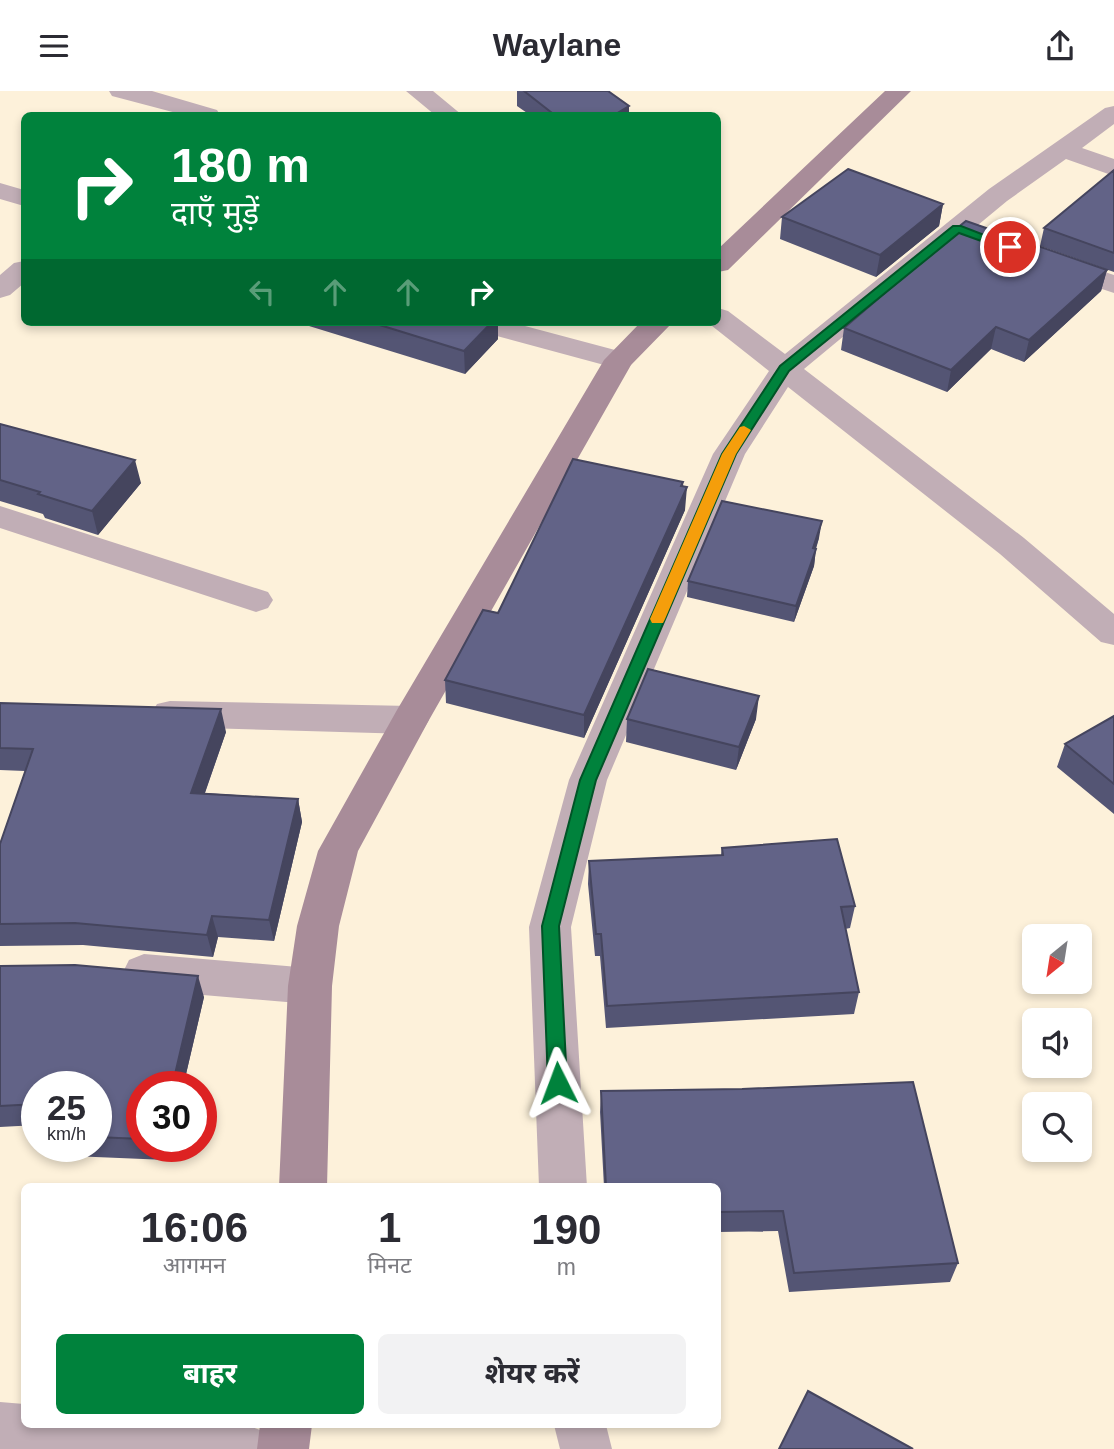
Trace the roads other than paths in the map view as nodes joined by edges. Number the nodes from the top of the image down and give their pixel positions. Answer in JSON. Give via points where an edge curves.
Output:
{"nodes":[{"id":1,"x":121,"y":91,"type":"edge"},
{"id":2,"x":418,"y":91,"type":"edge"},
{"id":3,"x":900,"y":91,"type":"edge"},
{"id":4,"x":168,"y":96,"type":"edge"},
{"id":5,"x":202,"y":112,"type":"edge"},
{"id":6,"x":446,"y":112,"type":"edge"},
{"id":7,"x":1114,"y":113,"type":"edge"},
{"id":8,"x":1062,"y":149,"type":"junction"},
{"id":9,"x":1114,"y":168,"type":"edge"},
{"id":10,"x":0,"y":191,"type":"edge"},
{"id":11,"x":21,"y":197,"type":"edge"},
{"id":12,"x":1036,"y":257,"type":"edge"},
{"id":13,"x":721,"y":261,"type":"edge"},
{"id":14,"x":21,"y":272,"type":"edge"},
{"id":15,"x":1114,"y":285,"type":"edge"},
{"id":16,"x":0,"y":289,"type":"edge"},
{"id":17,"x":721,"y":319,"type":"edge"},
{"id":18,"x":492,"y":326,"type":"edge"},
{"id":19,"x":654,"y":326,"type":"edge"},
{"id":20,"x":619,"y":360,"type":"junction"},
{"id":21,"x":785,"y":369,"type":"junction"},
{"id":22,"x":0,"y":517,"type":"edge"},
{"id":23,"x":256,"y":600,"type":"dead end"},
{"id":24,"x":1106,"y":615,"type":"edge"},
{"id":25,"x":137,"y":713,"type":"edge"},
{"id":26,"x":410,"y":720,"type":"junction"},
{"id":27,"x":110,"y":968,"type":"edge"},
{"id":28,"x":310,"y":986,"type":"junction"},
{"id":29,"x":303,"y":1183,"type":"edge"},
{"id":30,"x":563,"y":1183,"type":"edge"},
{"id":31,"x":286,"y":1428,"type":"edge"},
{"id":32,"x":581,"y":1428,"type":"edge"},
{"id":33,"x":0,"y":1429,"type":"edge"},
{"id":34,"x":242,"y":1449,"type":"edge"},
{"id":35,"x":283,"y":1449,"type":"edge"},
{"id":36,"x":586,"y":1449,"type":"edge"}],
"edges":[{"from":1,"to":4,"type":"street"},
{"from":2,"to":6,"type":"street"},
{"from":3,"to":13,"type":"street"},
{"from":4,"to":5,"type":"street"},
{"from":7,"to":8,"type":"street"},
{"from":8,"to":9,"type":"street"},
{"from":8,"to":21,"type":"street","via":[[970,233]]},
{"from":10,"to":11,"type":"street"},
{"from":12,"to":15,"type":"street"},
{"from":14,"to":16,"type":"street"},
{"from":17,"to":21,"type":"street"},
{"from":18,"to":20,"type":"street"},
{"from":19,"to":20,"type":"street"},
{"from":20,"to":26,"type":"street"},
{"from":21,"to":24,"type":"street"},
{"from":21,"to":30,"type":"street","via":[[729,454],[588,780],[550,926]]},
{"from":22,"to":23,"type":"street"},
{"from":25,"to":26,"type":"street"},
{"from":26,"to":28,"type":"street","via":[[338,851],[318,926]]},
{"from":27,"to":28,"type":"street"},
{"from":28,"to":29,"type":"street"},
{"from":31,"to":35,"type":"street"},
{"from":32,"to":36,"type":"street"},
{"from":33,"to":34,"type":"street"}]}
